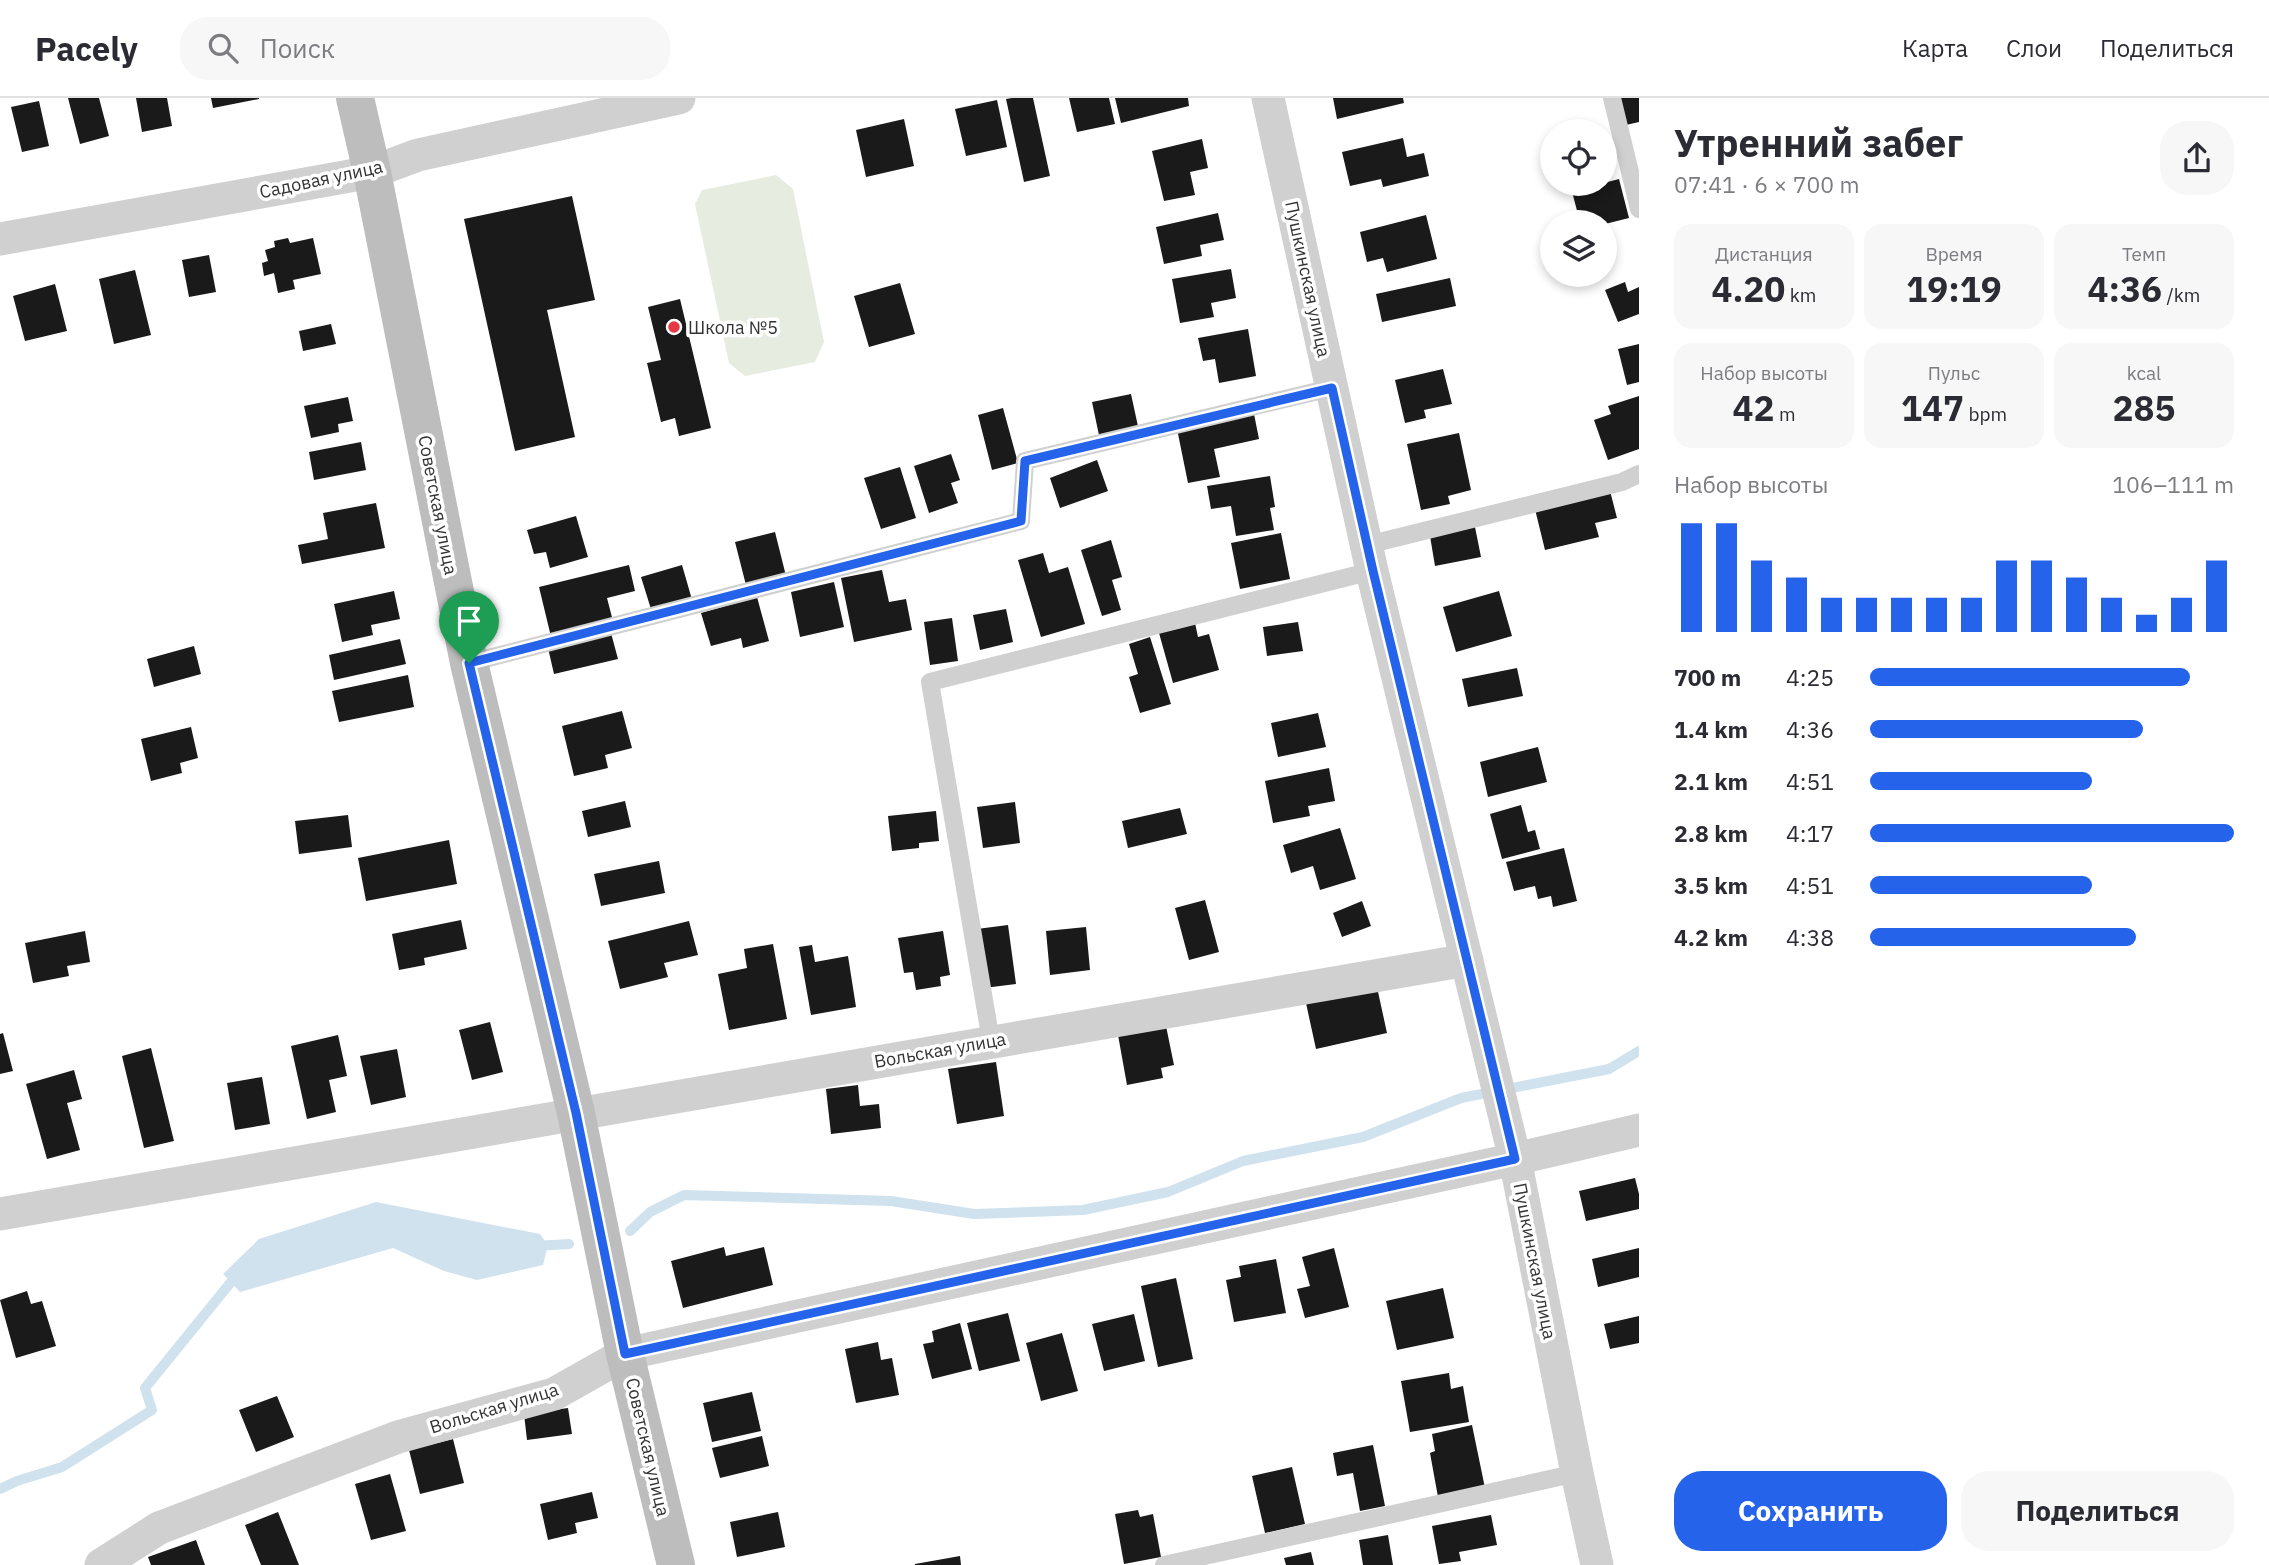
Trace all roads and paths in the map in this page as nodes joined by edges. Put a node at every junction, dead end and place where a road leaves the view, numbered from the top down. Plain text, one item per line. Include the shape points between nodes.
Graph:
1 (355, 98) edge
2 (679, 98) edge
3 (1268, 98) edge
4 (1612, 98) edge
5 (372, 172) junction
6 (1639, 209) edge
7 (0, 239) edge
8 (1332, 388) junction
9 (1639, 474) edge
10 (1370, 558) junction
11 (469, 663) junction
12 (1467, 960) junction
13 (991, 1041) junction
14 (576, 1113) junction
15 (1639, 1130) edge
16 (1515, 1159) junction
17 (0, 1214) edge
18 (625, 1354) junction
19 (1577, 1473) junction
20 (101, 1565) edge
21 (676, 1565) edge
22 (1164, 1565) edge
23 (1597, 1565) edge

1 - 5 main road, Советская улица
2 - 5 street, Садовая улица via 418,155
3 - 8 street, Пушкинская улица
4 - 6 lane
5 - 7 street, Садовая улица
5 - 11 main road, Советская улица
8 - 10 street, Пушкинская улица
8 - 11 lane via 1025,461 1021,521
9 - 10 lane
10 - 12 street, Пушкинская улица
10 - 13 lane via 930,682
11 - 14 main road, Советская улица
12 - 13 street, Вольская улица
12 - 16 street, Пушкинская улица
13 - 14 street, Вольская улица
14 - 17 street, Вольская улица
14 - 18 main road, Советская улица
15 - 16 street, Вольская улица
16 - 18 street, Вольская улица
16 - 19 street, Пушкинская улица
18 - 20 street, Вольская улица via 554,1394 398,1437 159,1528
18 - 21 main road, Советская улица
19 - 22 lane
19 - 23 street, Пушкинская улица

